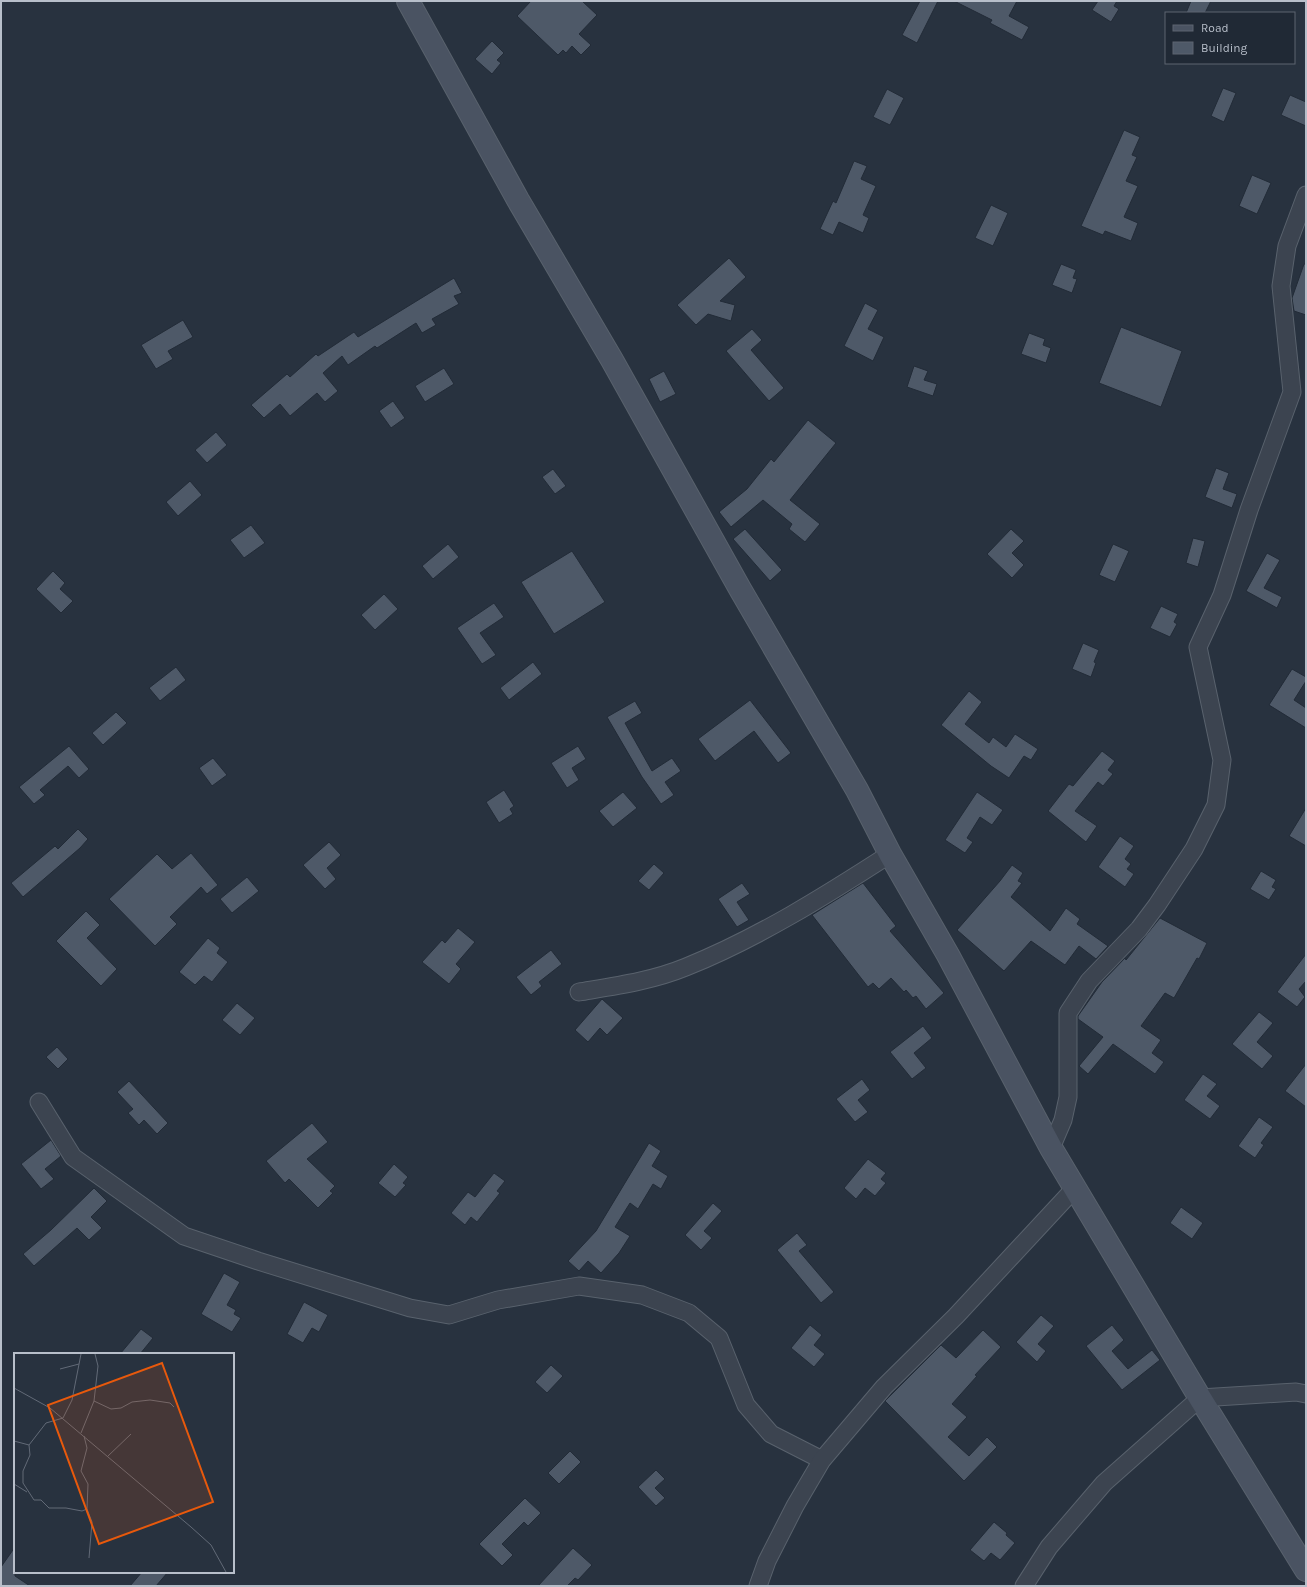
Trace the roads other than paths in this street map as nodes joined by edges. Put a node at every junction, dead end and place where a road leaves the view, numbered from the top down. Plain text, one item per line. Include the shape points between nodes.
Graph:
1 (408, 1) edge
2 (1306, 195) edge
3 (1299, 389) edge
4 (890, 854) junction
5 (579, 992) dead end
6 (39, 1102) dead end
7 (1051, 1148) junction
8 (1075, 1188) junction
9 (1306, 1394) edge
10 (1200, 1398) junction
11 (822, 1460) junction
12 (1306, 1570) edge
13 (758, 1586) edge
14 (1024, 1586) edge

1 - 4 street via 518,200 857,790
2 - 3 street via 1287,246 1281,286
3 - 7 street via 1249,510 1222,595 1198,647 1222,760 1216,804 1194,849 1152,911 1139,929 1089,980 1068,1013 1068,1097 1063,1120
4 - 5 street via 810,906 685,968 636,982
4 - 7 street via 948,955
6 - 11 street via 73,1157 184,1236 258,1261 410,1308 450,1315 498,1300 579,1286 642,1295 689,1313 719,1338 746,1406 771,1434
7 - 8 street
8 - 10 street
8 - 11 street via 956,1316 884,1387
9 - 10 street via 1296,1392
10 - 12 street
10 - 14 street via 1104,1483 1049,1547
11 - 13 street via 767,1561

